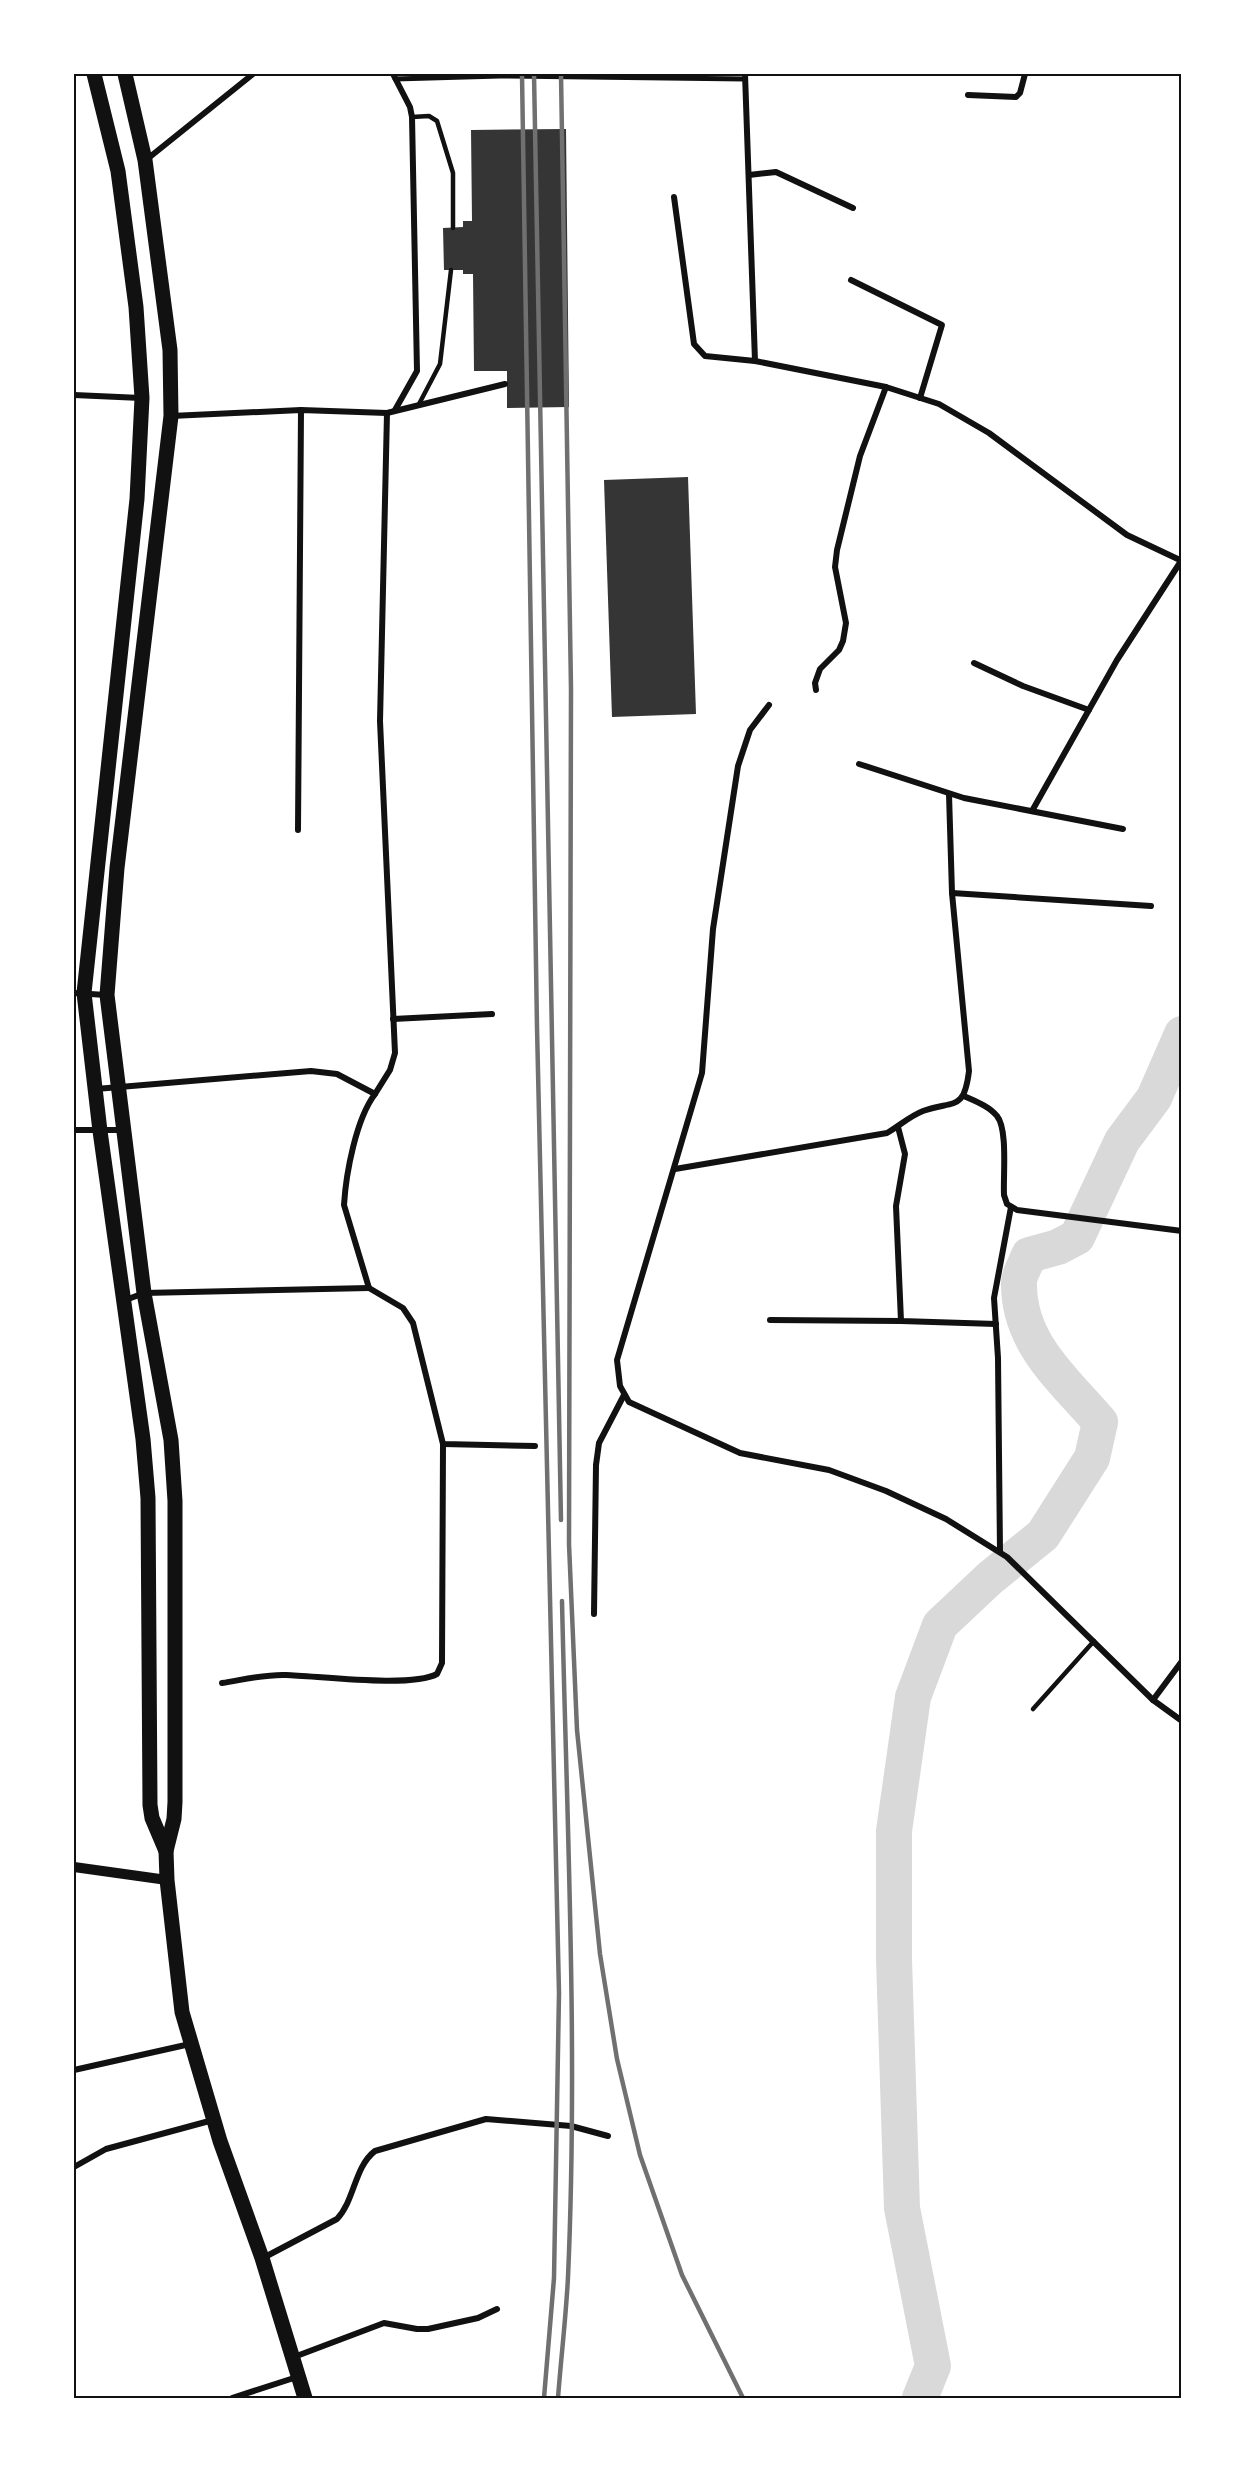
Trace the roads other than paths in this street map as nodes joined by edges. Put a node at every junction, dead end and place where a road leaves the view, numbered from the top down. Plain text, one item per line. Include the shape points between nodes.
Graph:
1 (94, 74) edge
2 (125, 74) edge
3 (253, 74) edge
4 (1025, 74) edge
5 (394, 76) edge
6 (745, 76) edge
7 (968, 95) dead end
8 (412, 117) junction
9 (145, 160) junction
10 (749, 175) junction
11 (674, 197) dead end
12 (853, 208) dead end
13 (453, 228) dead end
14 (452, 270) dead end
15 (851, 280) dead end
16 (755, 361) junction
17 (505, 384) dead end
18 (886, 387) junction
19 (74, 395) edge
20 (141, 398) junction
21 (920, 398) junction
22 (419, 405) junction
23 (302, 410) junction
24 (395, 410) junction
25 (387, 413) junction
26 (171, 416) junction
27 (1181, 561) edge
28 (974, 663) dead end
29 (816, 690) dead end
30 (769, 705) dead end
31 (1089, 710) junction
32 (859, 764) dead end
33 (949, 794) junction
34 (1032, 811) junction
35 (1123, 828) dead end
36 (298, 830) dead end
37 (952, 894) junction
38 (1151, 906) dead end
39 (79, 993) edge
40 (107, 995) junction
41 (492, 1014) dead end
42 (393, 1019) junction
43 (117, 1088) junction
44 (94, 1089) junction
45 (375, 1094) junction
46 (964, 1096) junction
47 (898, 1127) junction
48 (74, 1130) edge
49 (100, 1131) junction
50 (122, 1131) junction
51 (675, 1169) junction
52 (1011, 1207) junction
53 (1182, 1231) edge
54 (369, 1288) junction
55 (144, 1293) junction
56 (122, 1301) junction
57 (770, 1320) dead end
58 (901, 1321) junction
59 (996, 1324) junction
60 (624, 1395) junction
61 (442, 1444) junction
62 (535, 1446) dead end
63 (1000, 1552) junction
64 (594, 1614) dead end
65 (1094, 1641) junction
66 (1182, 1661) edge
67 (222, 1683) dead end
68 (1153, 1700) junction
69 (1033, 1709) dead end
70 (1182, 1721) edge
71 (166, 1851) junction
72 (74, 1867) edge
73 (166, 1880) junction
74 (191, 2044) junction
75 (74, 2070) edge
76 (214, 2120) junction
77 (608, 2136) dead end
78 (74, 2167) edge
79 (262, 2258) junction
80 (497, 2309) dead end
81 (294, 2357) junction
82 (298, 2376) junction
83 (232, 2398) edge
84 (305, 2398) edge

1 - 20 main road via 118,171 136,307
2 - 9 main road
3 - 9 street
4 - 7 street via 1016,97
5 - 6 street via 621,79
5 - 8 street
6 - 10 street
8 - 13 lane via 429,116 437,121 453,173
8 - 24 street via 417,371
9 - 26 main road via 170,350
10 - 12 street via 776,172
10 - 16 street
11 - 16 street via 694,344 705,356
14 - 22 lane via 440,364
15 - 21 street via 942,324
16 - 18 street
17 - 22 street
18 - 21 street
18 - 29 street via 860,456 837,550 835,567 846,623 843,641 820,669
19 - 20 street
20 - 39 main road via 137,499
21 - 27 street via 939,404 989,433 1127,535
22 - 24 street
23 - 25 street
23 - 26 street
23 - 36 street
24 - 25 street
25 - 42 street via 380,721
26 - 40 main road via 117,868
27 - 31 street
28 - 31 street
30 - 51 street via 750,730 738,766 713,929 702,1073
31 - 34 street
32 - 33 street
33 - 34 street
33 - 37 street
34 - 35 street
37 - 38 street
37 - 46 street via 969,1071
39 - 40 street
39 - 44 main road
40 - 43 main road
41 - 42 street
42 - 45 street via 395,1053
43 - 44 street
43 - 45 street via 310,1071 337,1074
43 - 50 main road
44 - 49 main road
45 - 54 street via 361,1119 344,1205
46 - 47 street via 958,1102 911,1117
46 - 52 street via 998,1117 1003,1132 1004,1195
47 - 51 street via 887,1134
47 - 58 street via 905,1154 896,1206
48 - 49 street
49 - 50 street
49 - 56 main road
50 - 55 main road
51 - 60 street via 618,1360
52 - 53 street
52 - 59 street via 994,1298
54 - 55 street
54 - 61 street via 403,1308 413,1323
55 - 56 street
55 - 71 main road via 171,1440 175,1501 175,1802
56 - 71 main road via 148,1498 150,1805
57 - 58 street
58 - 59 street
59 - 63 street
60 - 63 street via 629,1402 740,1454 829,1470 886,1491 946,1519
60 - 64 street via 599,1443
61 - 62 street
61 - 67 street via 442,1663 437,1674 428,1678 367,1680 283,1675
63 - 65 street
65 - 68 street
65 - 69 lane
66 - 68 street
68 - 70 street
71 - 73 main road
72 - 73 street
73 - 74 main road via 178,1989
74 - 75 street
74 - 76 main road
76 - 78 street via 106,2149
76 - 79 main road
77 - 79 street via 571,2126 486,2119 375,2151 364,2161 346,2210 337,2219
79 - 81 main road
80 - 81 street via 478,2318 428,2328 384,2323
81 - 82 main road
82 - 83 street
82 - 84 main road

